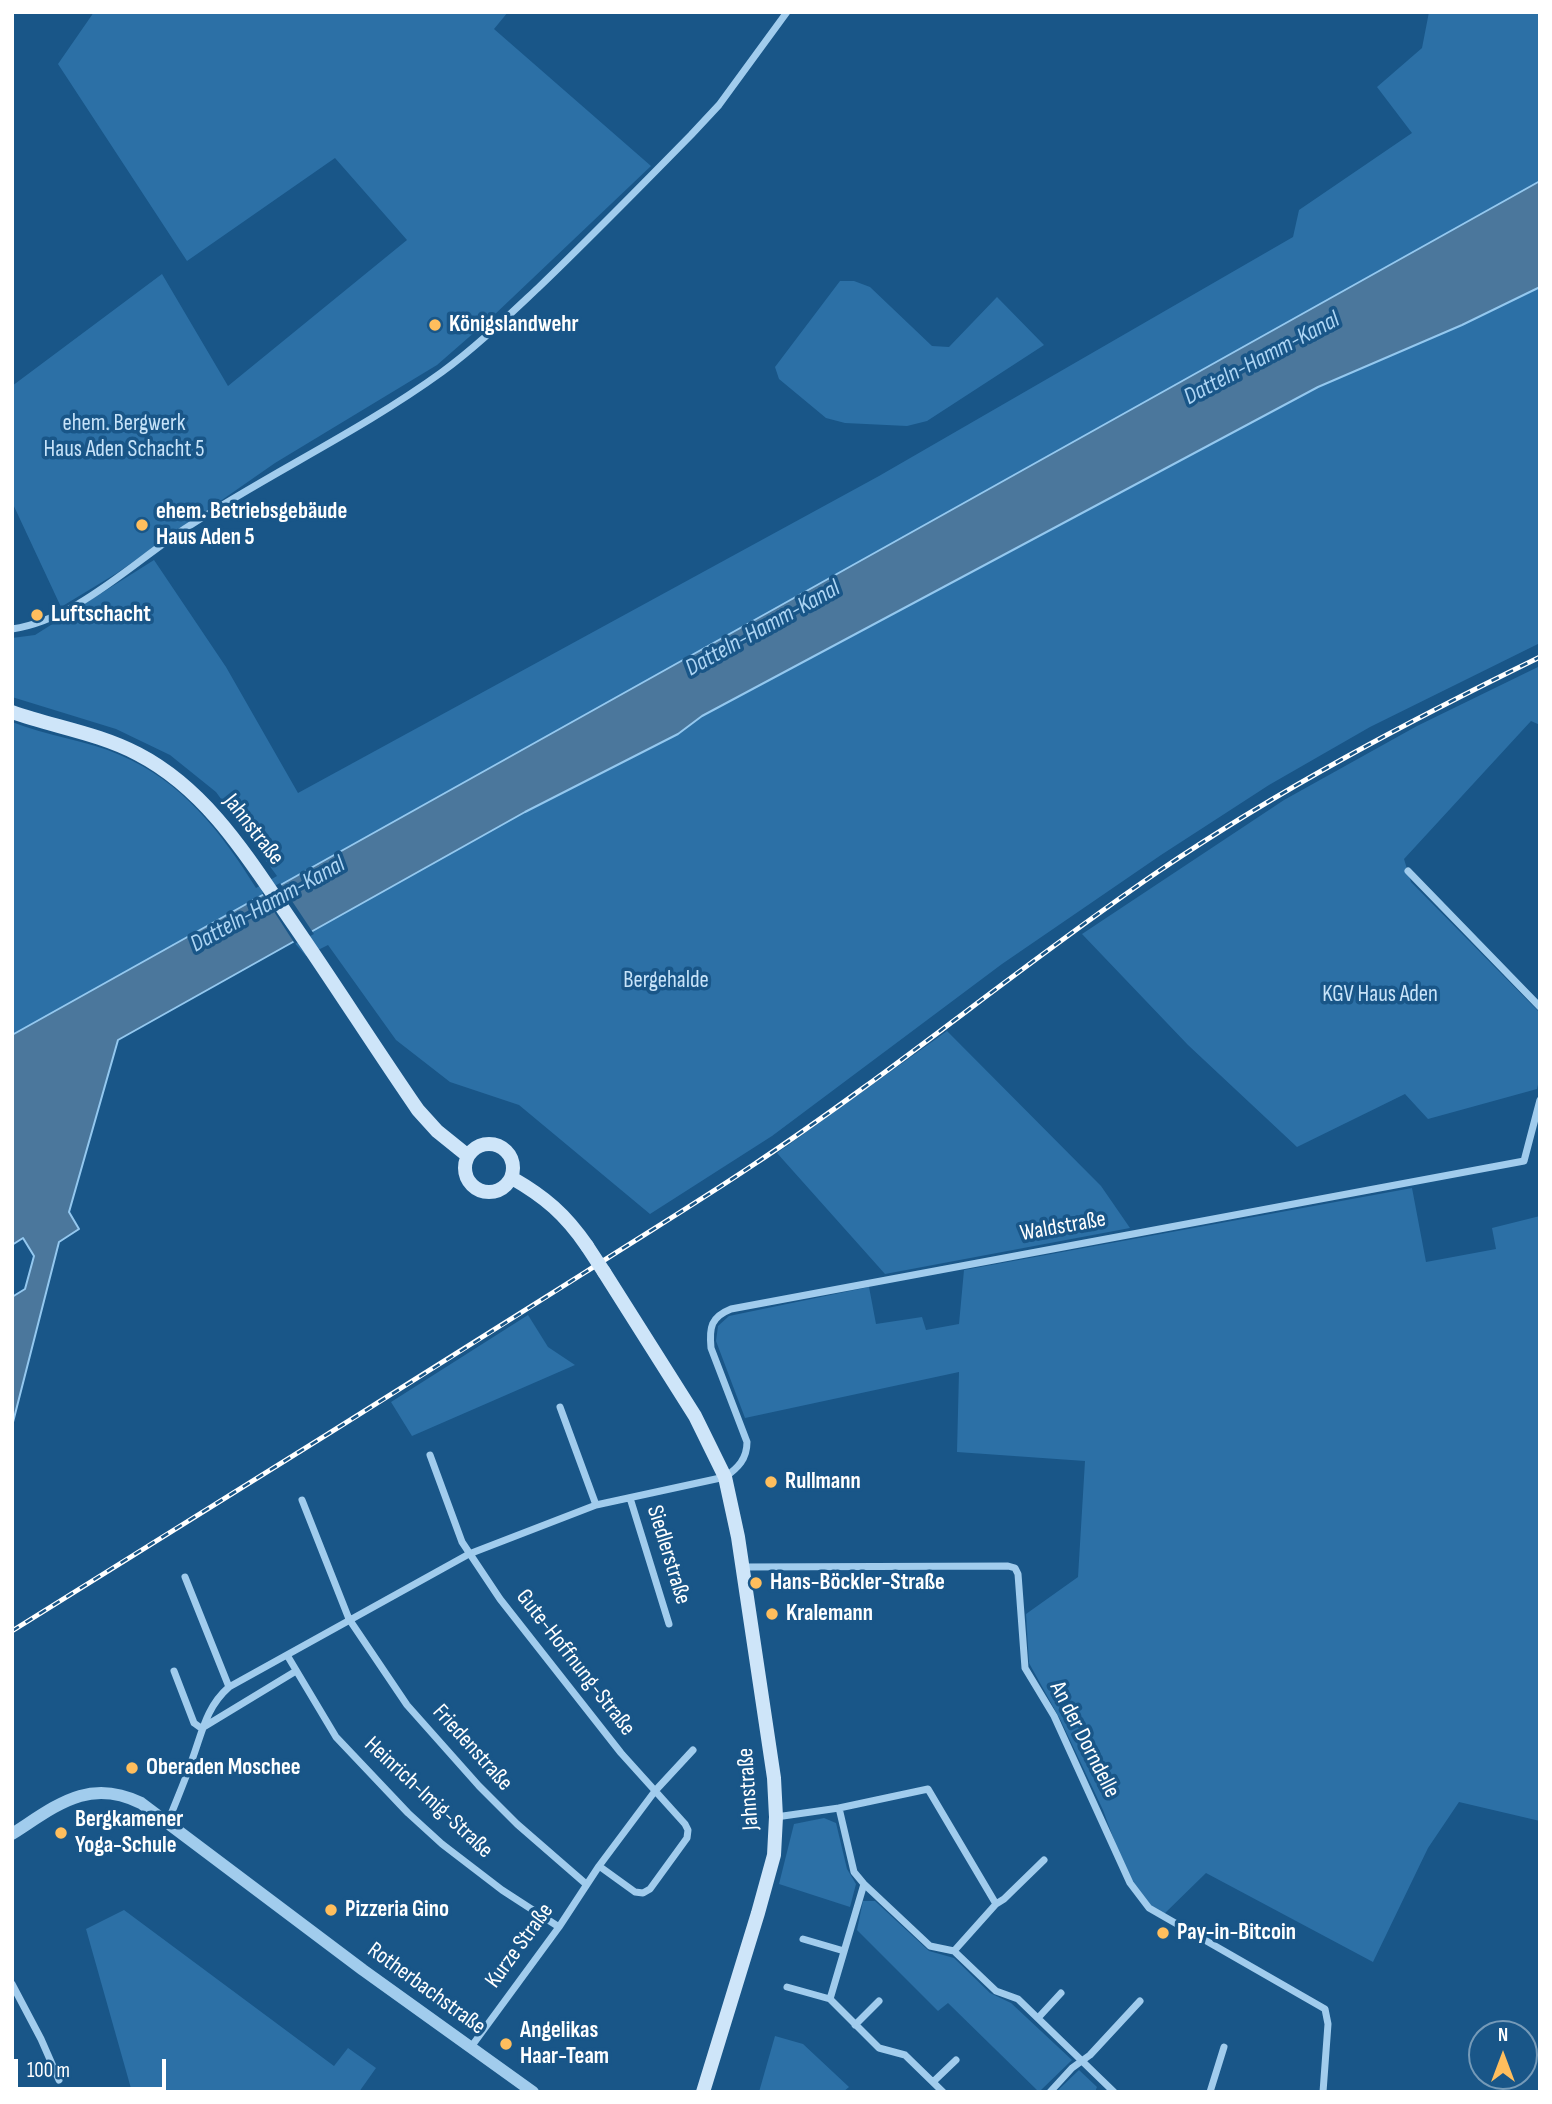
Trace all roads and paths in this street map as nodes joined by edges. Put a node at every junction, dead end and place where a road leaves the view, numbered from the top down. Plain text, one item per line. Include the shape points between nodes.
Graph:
1 (787, 12) edge
2 (12, 629) edge
3 (12, 712) edge
4 (1408, 871) dead end
5 (1540, 1007) edge
6 (1540, 1100) edge
7 (468, 1156) junction
8 (512, 1178) junction
9 (560, 1407) dead end
10 (430, 1455) dead end
11 (724, 1477) junction
12 (630, 1498) junction
13 (302, 1500) dead end
14 (596, 1506) junction
15 (469, 1555) junction
16 (743, 1567) junction
17 (185, 1577) dead end
18 (349, 1619) junction
19 (669, 1624) dead end
20 (287, 1655) junction
21 (174, 1671) dead end
22 (296, 1671) junction
23 (229, 1687) junction
24 (201, 1728) junction
25 (694, 1750) dead end
26 (655, 1791) junction
27 (839, 1808) junction
28 (776, 1817) junction
29 (168, 1822) junction
30 (12, 1834) edge
31 (1044, 1860) dead end
32 (598, 1866) junction
33 (586, 1884) junction
34 (864, 1884) junction
35 (996, 1904) junction
36 (559, 1927) junction
37 (803, 1939) dead end
38 (844, 1951) junction
39 (954, 1951) junction
40 (12, 1984) edge
41 (787, 1987) dead end
42 (1061, 1993) dead end
43 (830, 1999) junction
44 (879, 2001) dead end
45 (1140, 2001) dead end
46 (1038, 2018) junction
47 (855, 2025) junction
48 (1224, 2046) dead end
49 (471, 2047) junction
50 (956, 2060) dead end
51 (1081, 2062) junction
52 (59, 2080) dead end
53 (933, 2082) junction
54 (533, 2092) edge
55 (704, 2092) edge
56 (943, 2092) edge
57 (1050, 2092) edge
58 (1114, 2092) edge
59 (1210, 2092) edge
60 (1323, 2092) edge

1 - 2 street via 691,135 499,325 443,371 187,527 66,610 38,624
3 - 7 main road, Jahnstraße via 117,744 160,768 202,801 264,881 418,1110
4 - 5 street
6 - 11 street, Waldstraße via 1524,1161 719,1314 709,1334 711,1348 747,1442 739,1466
7 - 8 main road via 488,1144 503,1148 514,1165
7 - 8 main road via 467,1177 475,1188 496,1191
8 - 11 main road, Jahnstraße, bridge via 555,1206 572,1224 695,1416
9 - 14 street
10 - 15 street
11 - 12 street
11 - 16 main road, Jahnstraße
12 - 14 street
12 - 19 street, Siedlerstraße
13 - 18 street
14 - 15 street
15 - 18 street
15 - 26 street, Gute-Hoffnung-Straße via 529,1639
16 - 28 main road, Jahnstraße
16 - 60 street, An der Dorndelle via 1015,1568 1025,1668 1054,1716 1130,1883 1149,1908 1325,2009
17 - 23 street
18 - 20 street
18 - 33 street, Friedenstraße via 407,1704 442,1745 508,1814
20 - 22 street, Heinrich-Imig-Straße
20 - 23 street
21 - 24 street via 194,1723
22 - 24 street
22 - 36 street, Heinrich-Imig-Straße via 336,1737 408,1812 502,1890
23 - 24 street via 218,1696
24 - 29 street
25 - 26 street, Kurze Straße
26 - 32 street, Kurze Straße
26 - 32 street via 688,1830 650,1889 635,1892
27 - 28 street
27 - 34 street via 854,1871
27 - 35 street via 928,1789
28 - 55 main road, Jahnstraße via 769,1877
29 - 30 street, Rotherbachstraße via 128,1796 94,1792 71,1798
29 - 49 street, Rotherbachstraße
31 - 35 street
32 - 33 street, Kurze Straße
33 - 36 street, Kurze Straße
34 - 38 street
34 - 39 street via 930,1946
35 - 39 street
36 - 49 street, Kurze Straße
37 - 38 street
38 - 43 street
39 - 46 street via 996,1991 1018,1998
40 - 52 street
41 - 43 street
42 - 46 street
43 - 47 street
44 - 47 street
45 - 51 street
46 - 51 street
47 - 53 street via 879,2048 905,2055
48 - 59 street
49 - 54 street, Rotherbachstraße
50 - 53 street
51 - 57 street
51 - 58 street
53 - 56 street

